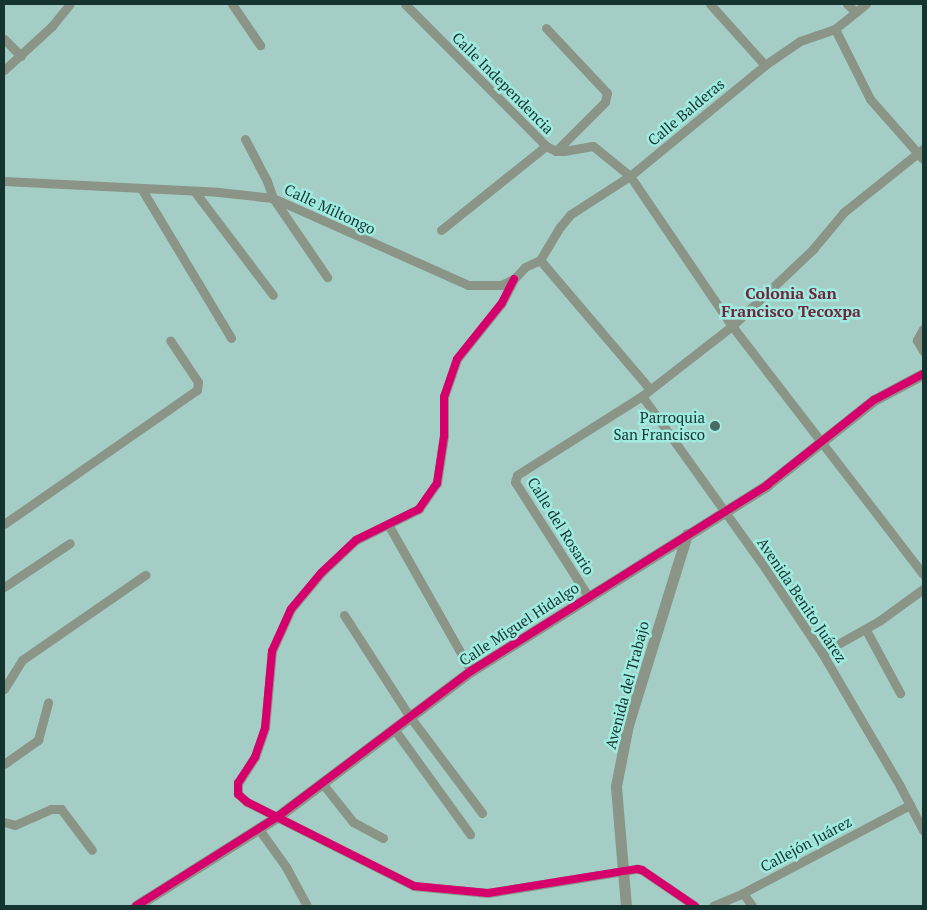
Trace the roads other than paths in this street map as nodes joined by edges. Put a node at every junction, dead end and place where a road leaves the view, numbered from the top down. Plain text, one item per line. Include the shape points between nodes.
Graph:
1 (70, 4) edge
2 (232, 4) edge
3 (405, 4) edge
4 (710, 4) edge
5 (847, 4) edge
6 (866, 4) edge
7 (856, 12) junction
8 (546, 28) dead end
9 (835, 29) junction
10 (4, 39) edge
11 (260, 45) dead end
12 (21, 56) junction
13 (766, 64) junction
14 (4, 70) edge
15 (245, 139) dead end
16 (546, 146) junction
17 (556, 151) junction
18 (922, 154) edge
19 (630, 176) junction
20 (4, 181) edge
21 (141, 188) junction
22 (195, 192) junction
23 (273, 198) junction
24 (441, 230) dead end
25 (540, 260) junction
26 (327, 277) dead end
27 (514, 279) junction
28 (273, 296) dead end
29 (732, 326) junction
30 (923, 329) edge
31 (231, 338) dead end
32 (170, 340) dead end
33 (923, 351) edge
34 (923, 374) edge
35 (649, 388) junction
36 (642, 396) junction
37 (822, 441) junction
38 (725, 510) junction
39 (4, 524) edge
40 (389, 526) junction
41 (687, 534) junction
42 (70, 543) dead end
43 (923, 574) edge
44 (145, 575) dead end
45 (4, 587) edge
46 (923, 589) edge
47 (588, 596) junction
48 (344, 615) dead end
49 (866, 630) junction
50 (822, 653) junction
51 (471, 671) junction
52 (4, 689) edge
53 (900, 693) dead end
54 (48, 702) dead end
55 (410, 717) junction
56 (394, 729) junction
57 (4, 764) edge
58 (322, 783) junction
59 (916, 809) edge
60 (482, 813) dead end
61 (277, 817) junction
62 (4, 822) edge
63 (258, 828) junction
64 (923, 830) edge
65 (470, 834) dead end
66 (383, 838) dead end
67 (92, 850) dead end
68 (624, 870) junction
69 (743, 893) junction
70 (136, 906) edge
71 (307, 906) edge
72 (626, 906) edge
73 (695, 906) edge
74 (713, 906) edge
75 (752, 906) edge

1 - 12 street
2 - 11 street
3 - 16 street, Calle Independencia
4 - 13 street
5 - 7 street
6 - 7 street, Calle Balderas
7 - 9 street, Calle Balderas
8 - 17 street via 607,93 605,102
9 - 13 street, Calle Balderas via 800,41
9 - 18 street via 870,99
10 - 12 street
12 - 14 street
13 - 19 street, Calle Balderas
15 - 23 street
16 - 17 street, Calle Independencia
16 - 24 street
17 - 19 street, Calle Independencia via 575,151 593,146
18 - 29 street via 844,212 813,249
19 - 25 street, Calle Balderas via 571,214
19 - 29 street, Calle Independencia
20 - 21 street, Calle Miltongo
21 - 22 street, Calle Miltongo
21 - 31 street
22 - 23 street, Calle Miltongo
22 - 28 street
23 - 26 street
23 - 27 street, Calle Miltongo via 468,285 487,287
25 - 27 street, Calle Miltongo via 525,267
25 - 35 street
27 - 40 street via 500,304 457,360 444,397 444,436 437,483 419,509
29 - 35 street
29 - 37 street, Calle Independencia
30 - 33 street via 917,340
32 - 39 street via 198,382 197,390
34 - 37 street, Calle Miguel Hidalgo via 874,400
35 - 36 street
36 - 38 street, Avenida Benito Juárez
36 - 47 street, Calle del Rosario via 516,475 515,482
37 - 38 street, Calle Miguel Hidalgo via 767,485
37 - 43 street, Calle Independencia
38 - 41 street, Calle Miguel Hidalgo
38 - 50 street, Avenida Benito Juárez
40 - 51 street
40 - 61 street via 356,540 322,573 291,608 272,651 265,728 255,758 238,782 238,794
41 - 47 street, Calle Miguel Hidalgo
41 - 68 street, Avenida del Trabajo via 628,725 616,786
42 - 45 street
44 - 52 street via 22,660
46 - 49 street
47 - 51 street, Calle Miguel Hidalgo
48 - 55 street
49 - 50 street
49 - 53 street
50 - 59 street, Avenida Benito Juárez
51 - 55 street, Calle Miguel Hidalgo
54 - 57 street via 38,740
55 - 56 street, Calle Miguel Hidalgo
55 - 60 street
56 - 58 street, Calle Miguel Hidalgo
56 - 65 street
58 - 61 street, Calle Miguel Hidalgo
58 - 66 street via 353,822
59 - 64 street, Avenida Benito Juárez
59 - 69 street, Callejón Juárez
61 - 63 street, Calle Miguel Hidalgo
61 - 68 street via 414,886 488,893
62 - 67 street via 15,825 51,809 61,809
63 - 70 street, Calle Miguel Hidalgo
63 - 71 street via 286,867
68 - 72 street, Avenida del Trabajo
68 - 73 street via 642,870
69 - 74 street, Callejón Juárez
69 - 75 street

